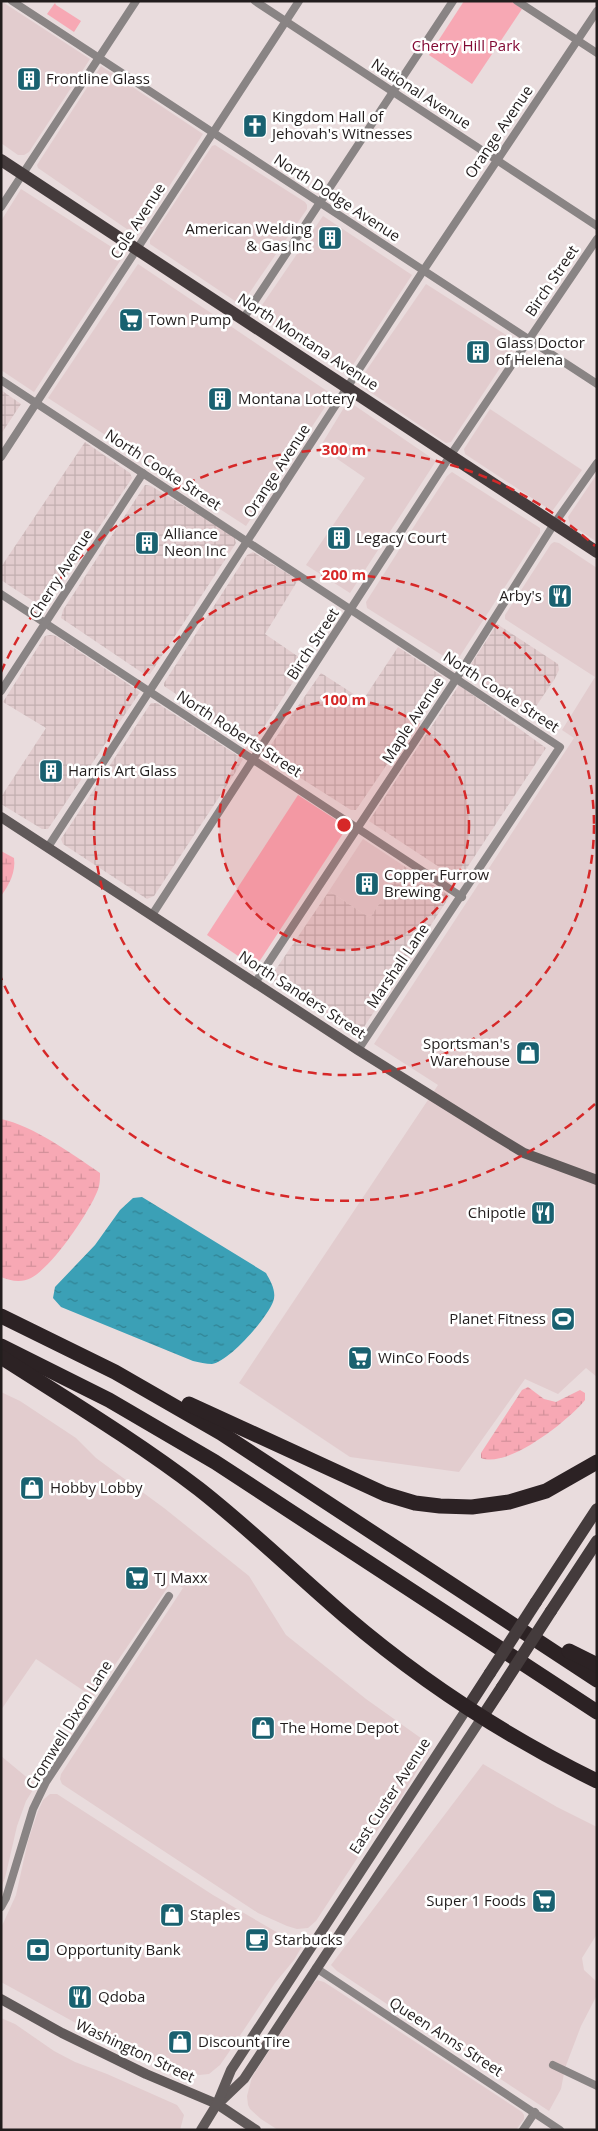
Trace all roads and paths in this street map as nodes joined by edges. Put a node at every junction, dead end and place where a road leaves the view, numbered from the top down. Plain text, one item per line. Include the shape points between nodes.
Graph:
1 (12, 1) edge
2 (136, 1) edge
3 (255, 1) edge
4 (299, 1) edge
5 (452, 1) edge
6 (517, 1) edge
7 (597, 11) edge
8 (286, 21) junction
9 (577, 40) junction
10 (597, 53) edge
11 (99, 58) junction
12 (393, 92) junction
13 (213, 133) junction
14 (1, 160) edge
15 (498, 160) junction
16 (23, 174) junction
17 (318, 202) junction
18 (1, 207) edge
19 (597, 226) edge
20 (597, 239) edge
21 (136, 248) junction
22 (423, 271) junction
23 (243, 319) junction
24 (530, 340) junction
25 (1, 380) edge
26 (597, 384) edge
27 (347, 388) junction
28 (36, 403) junction
29 (450, 456) junction
30 (1, 457) edge
31 (597, 463) edge
32 (143, 474) junction
33 (554, 524) junction
34 (247, 542) junction
35 (597, 552) edge
36 (1, 594) edge
37 (352, 610) junction
38 (45, 623) junction
39 (456, 679) junction
40 (1, 690) edge
41 (149, 692) junction
42 (560, 747) joint
43 (254, 760) junction
44 (1, 817) edge
45 (358, 829) junction
46 (48, 847) junction
47 (462, 897) junction
48 (152, 915) junction
49 (255, 983) junction
50 (358, 1050) junction
51 (597, 1180) edge
52 (1, 1316) edge
53 (1, 1346) edge
54 (1, 1357) edge
55 (88, 1358) junction
56 (597, 1462) edge
57 (597, 1509) edge
58 (597, 1541) edge
59 (169, 1596) dead end
60 (477, 1600) junction
61 (597, 1665) edge
62 (597, 1680) edge
63 (468, 1707) junction
64 (597, 1712) edge
65 (483, 1716) junction
66 (597, 1781) edge
67 (1, 1907) edge
68 (316, 1968) junction
69 (1, 1999) edge
70 (553, 2064) dead end
71 (597, 2086) edge
72 (217, 2104) junction
73 (534, 2112) junction
74 (201, 2130) edge
75 (256, 2130) edge
76 (523, 2130) edge
77 (560, 2130) edge

1 - 11 street, North Dodge Avenue
2 - 11 street
3 - 8 street, National Avenue
4 - 8 street, Cole Avenue
5 - 12 street
6 - 9 street
7 - 9 street, Orange Avenue
8 - 12 street, National Avenue
8 - 13 street, Cole Avenue
9 - 10 street
9 - 15 street, Orange Avenue
11 - 13 street, North Dodge Avenue
11 - 16 street
12 - 15 street, National Avenue
12 - 17 street
13 - 17 street, North Dodge Avenue
13 - 21 street, Cole Avenue
14 - 16 main road, North Montana Avenue
15 - 19 street, National Avenue
15 - 22 street, Orange Avenue
16 - 18 street
16 - 21 main road, North Montana Avenue
17 - 22 street, North Dodge Avenue
17 - 23 street
20 - 24 street, Birch Street
21 - 23 main road, North Montana Avenue
21 - 28 street, Cole Avenue
22 - 24 street, North Dodge Avenue
22 - 27 street, Orange Avenue
23 - 27 main road, North Montana Avenue
24 - 26 street, North Dodge Avenue
24 - 29 street, Birch Street
25 - 28 street, North Cooke Street
27 - 29 main road, North Montana Avenue
27 - 34 street, Orange Avenue
28 - 30 street, Cole Avenue
28 - 32 street, North Cooke Street
29 - 33 main road, North Montana Avenue
29 - 37 street, Birch Street
31 - 33 street, Maple Avenue
32 - 34 street, North Cooke Street
32 - 38 street, Cherry Avenue
33 - 35 main road, North Montana Avenue
33 - 39 street, Maple Avenue
34 - 37 street, North Cooke Street
34 - 41 street, Orange Avenue
36 - 38 street, North Roberts Street
37 - 39 street, North Cooke Street
37 - 43 street, Birch Street
38 - 40 street, Cherry Avenue
38 - 41 street, North Roberts Street
39 - 42 street, North Cooke Street
39 - 45 street, Maple Avenue
41 - 43 street, North Roberts Street
41 - 46 street, Orange Avenue
42 - 47 street, Marshall Lane
43 - 45 street, North Roberts Street
43 - 48 street, Birch Street
44 - 46 main road, North Sanders Street
45 - 47 street, North Roberts Street
45 - 49 street, Maple Avenue
46 - 48 main road, North Sanders Street
47 - 50 street, Marshall Lane
48 - 49 main road, North Sanders Street
49 - 50 main road, North Sanders Street
50 - 51 main road, North Sanders Street via 524,1153
52 - 55 highway
53 - 64 highway via 109,1400 216,1462
54 - 63 highway via 119,1431 200,1490 376,1641
55 - 56 highway via 385,1494 415,1503 472,1507 509,1502 546,1491
55 - 60 highway via 221,1433
57 - 63 main road, East Custer Avenue, bridge
58 - 65 main road, East Custer Avenue, bridge
59 - 67 street, Cromwell Dixon Lane via 46,1782 33,1809
60 - 61 highway
60 - 62 highway
63 - 65 highway
63 - 72 main road, East Custer Avenue via 231,2070
65 - 66 highway
65 - 68 main road, East Custer Avenue
68 - 72 main road, East Custer Avenue via 244,2079
68 - 73 street, Queen Anns Street
69 - 72 main road, Washington Street via 146,2074
70 - 71 street
72 - 74 main road, East Custer Avenue
72 - 75 main road, Washington Street
73 - 76 street
73 - 77 street, Queen Anns Street

